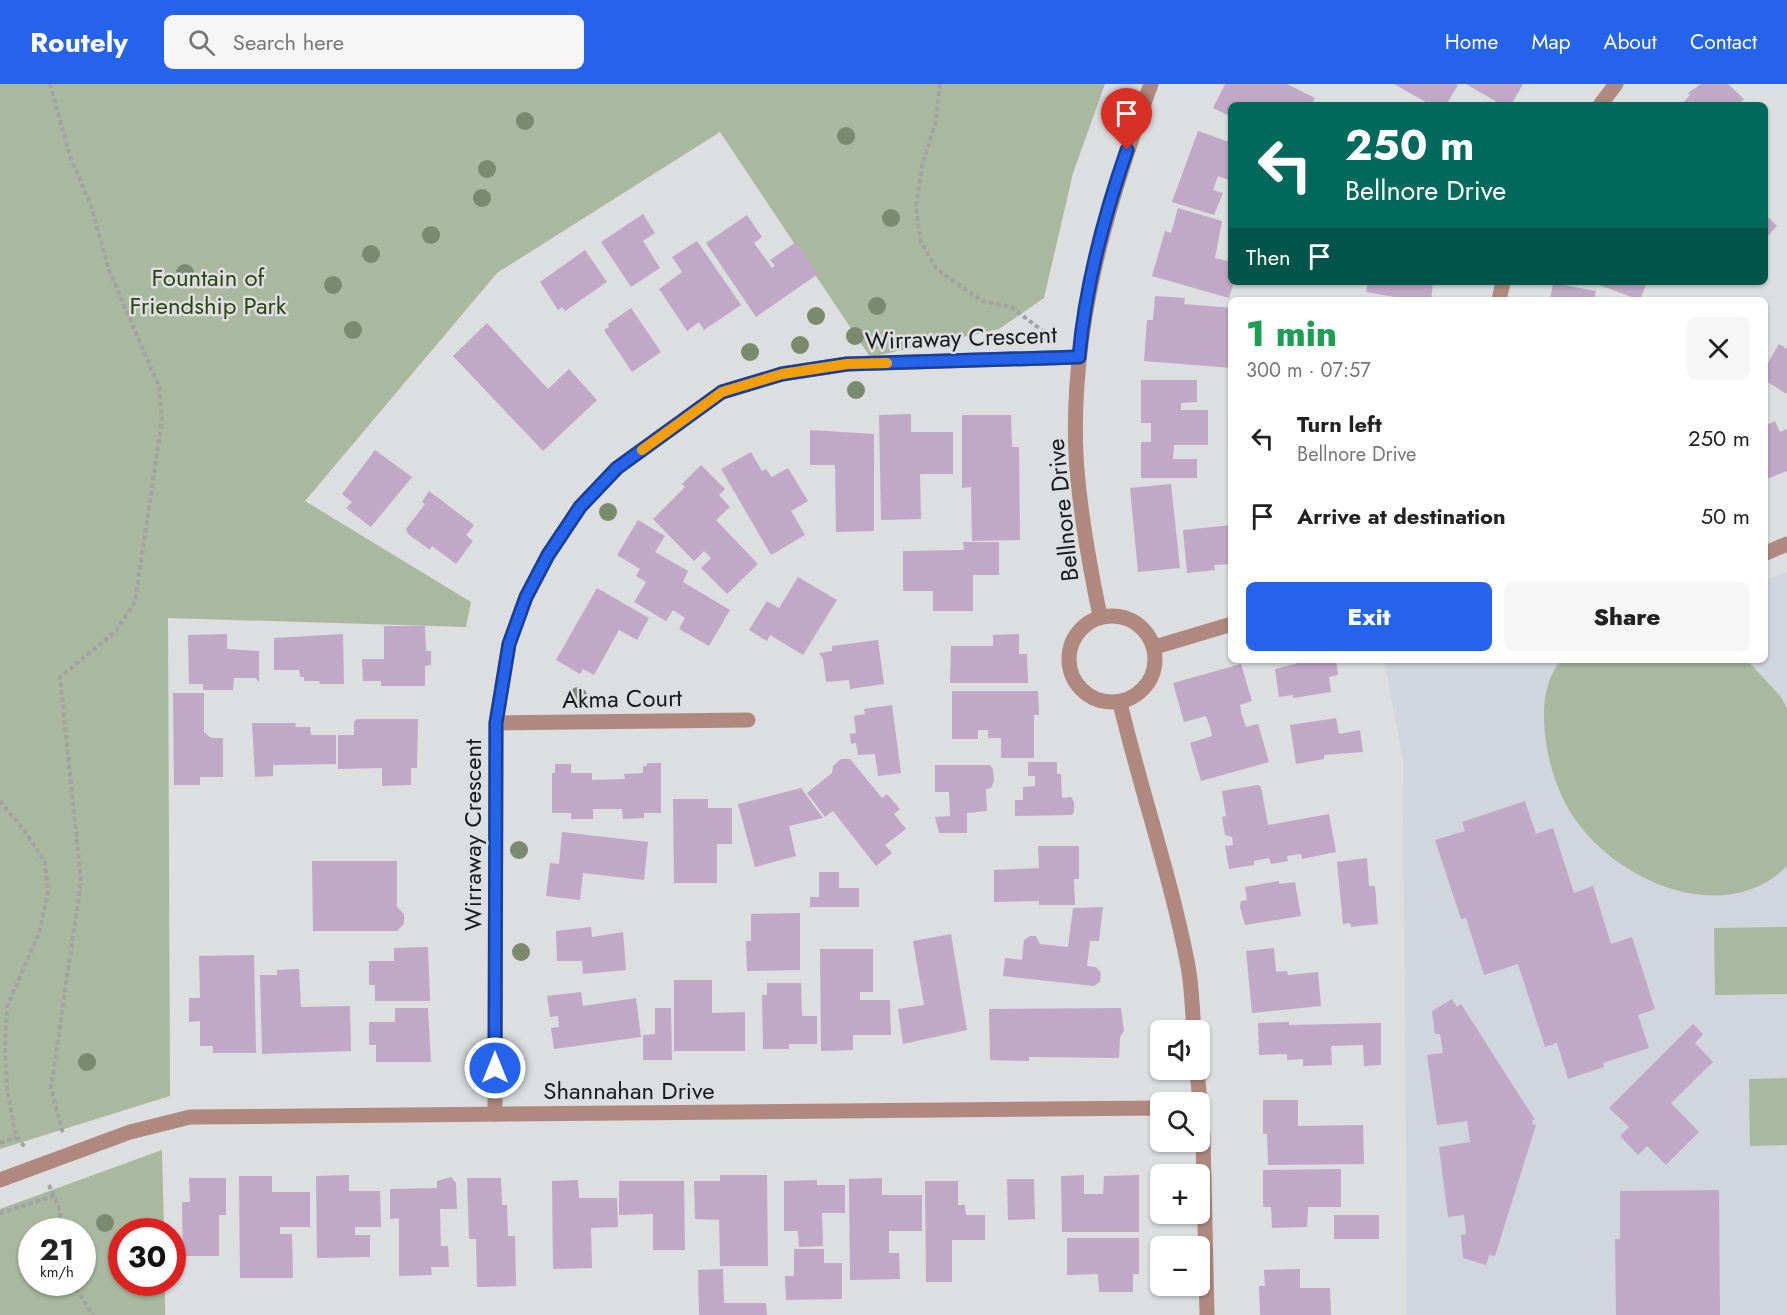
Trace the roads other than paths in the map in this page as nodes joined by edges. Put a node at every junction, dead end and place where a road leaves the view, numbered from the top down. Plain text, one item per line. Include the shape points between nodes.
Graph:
1 (1152, 84) edge
2 (1616, 84) edge
3 (1602, 102) edge
4 (1080, 350) junction
5 (1787, 544) edge
6 (1768, 552) edge
7 (1100, 616) junction
8 (1228, 625) edge
9 (1155, 647) junction
10 (1120, 703) junction
11 (748, 720) dead end
12 (496, 723) junction
13 (1193, 1020) edge
14 (1150, 1108) edge
15 (495, 1114) junction
16 (1201, 1152) edge
17 (0, 1180) edge
18 (1207, 1315) edge

1 - 4 street, Bellnore Drive via 1116,184
2 - 3 street
4 - 7 street, Bellnore Drive via 1076,454 1085,544
4 - 12 street, Wirraway Crescent via 847,364 782,374 722,392 617,468 580,507 526,597 509,644
5 - 6 street
7 - 9 street via 1124,616 1146,630
7 - 10 street via 1084,625 1069,648 1070,672 1079,689 1103,702
8 - 9 street
9 - 10 street via 1153,676 1136,697
10 - 13 street via 1188,968
11 - 12 street, Akma Court
12 - 15 street, Wirraway Crescent
14 - 15 street, Shannahan Drive
15 - 17 street, Shannahan Drive via 190,1117 130,1131
16 - 18 street

